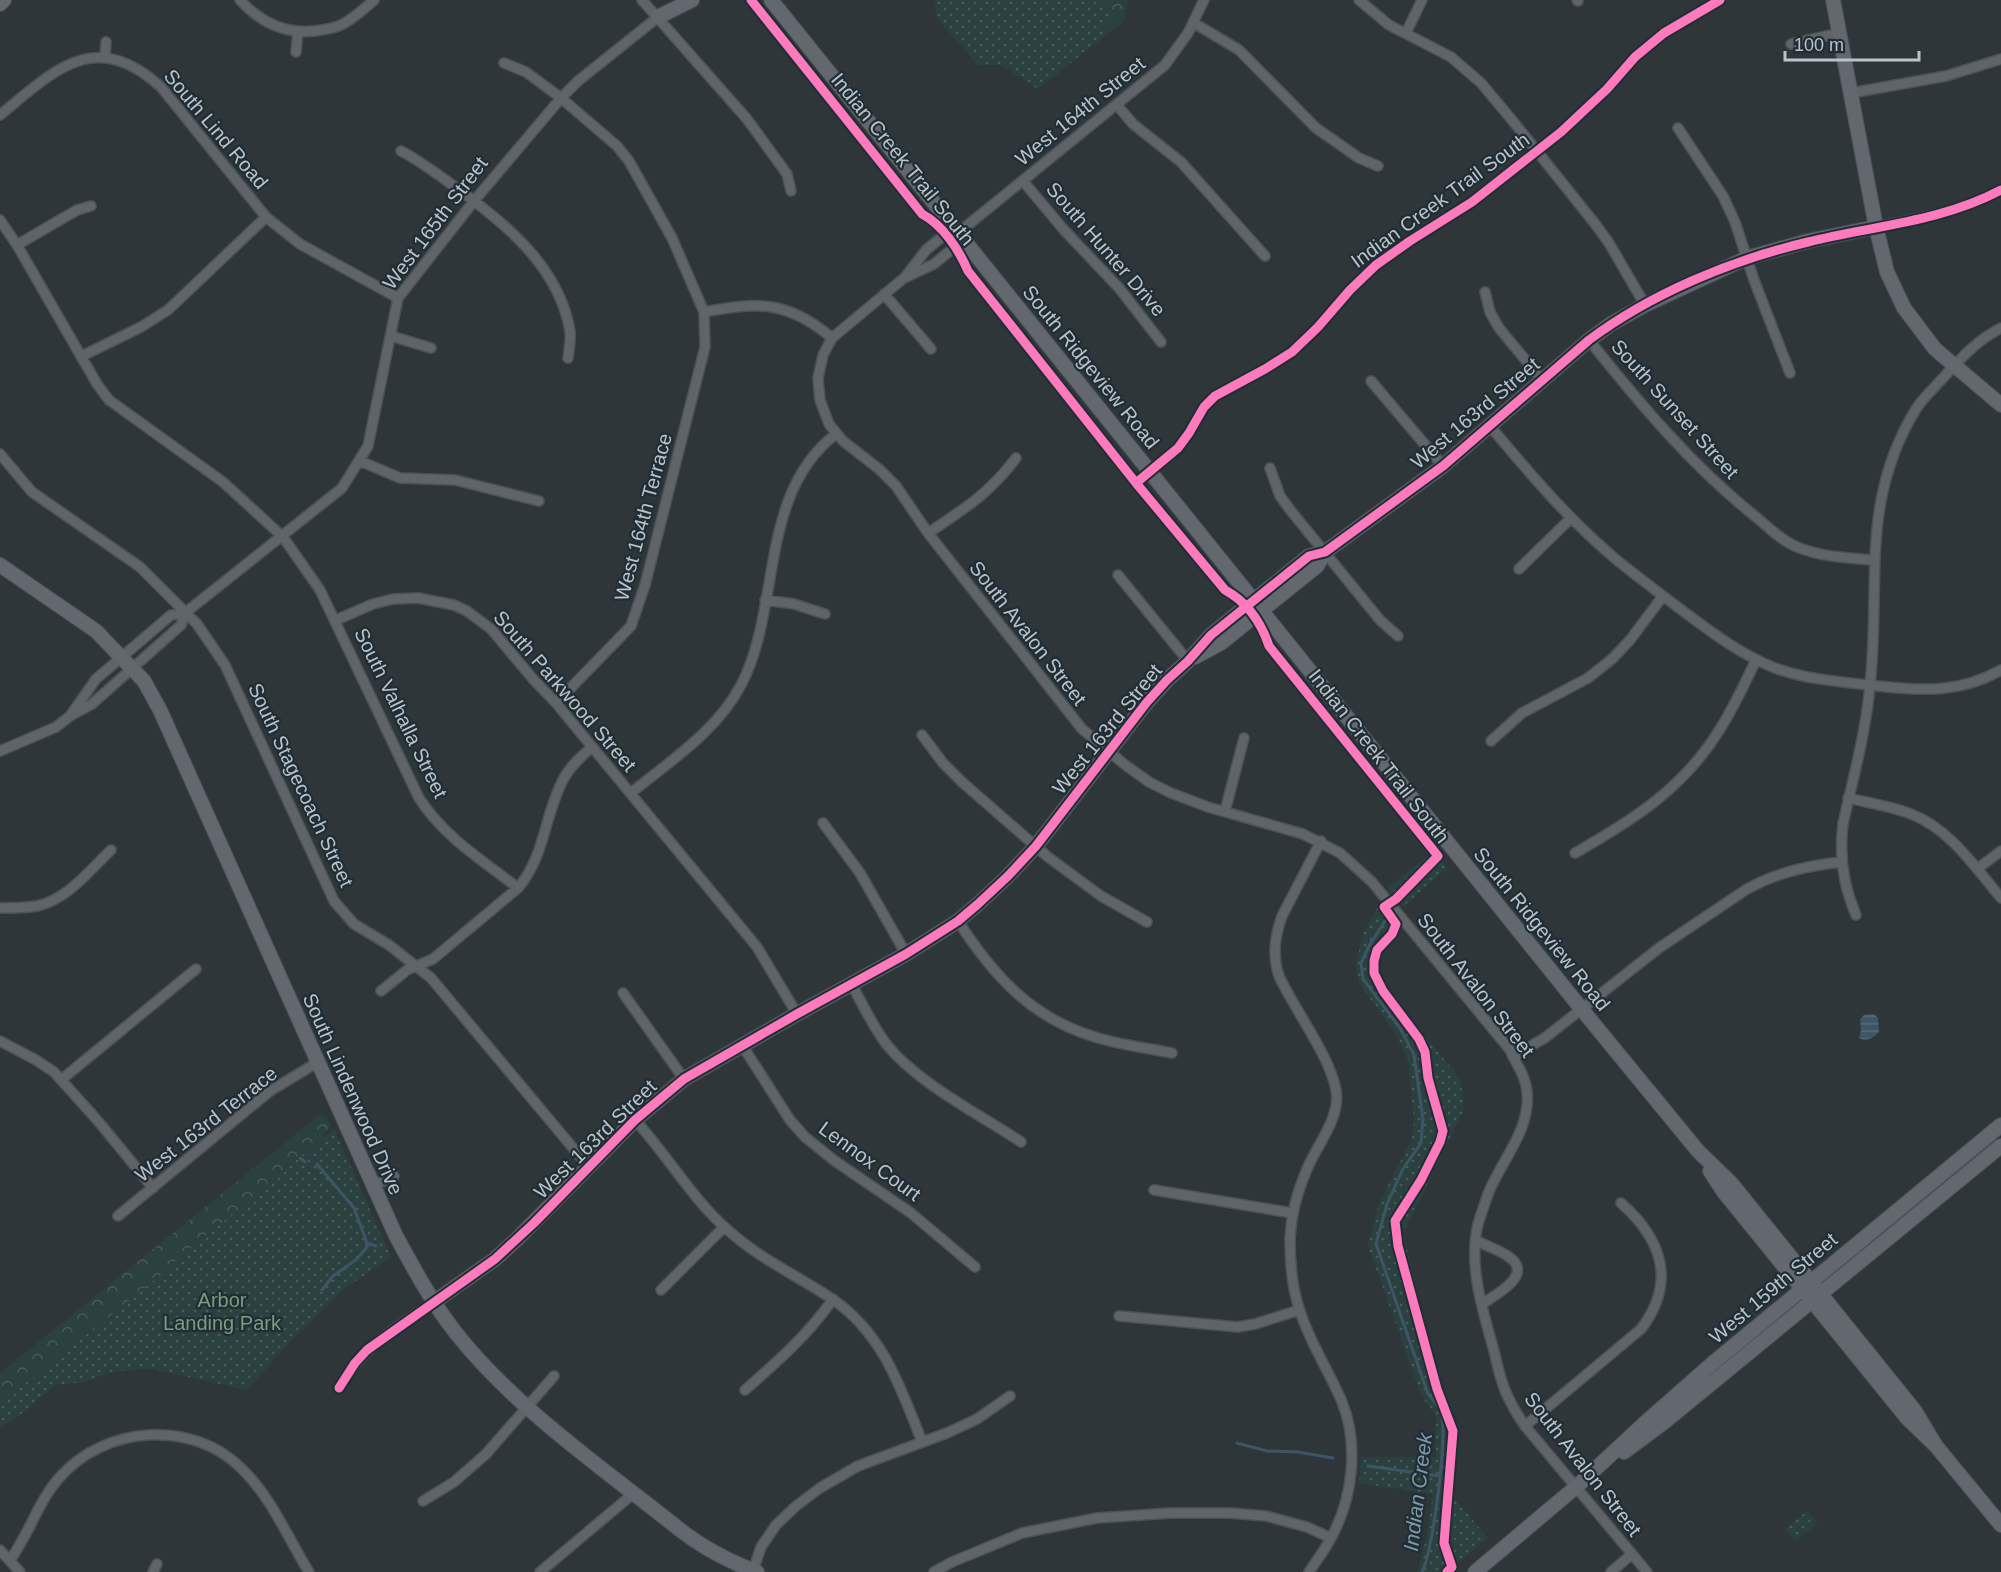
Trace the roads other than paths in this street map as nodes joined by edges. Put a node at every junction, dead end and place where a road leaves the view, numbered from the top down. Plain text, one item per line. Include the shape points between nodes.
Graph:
1 (4, 0) edge
2 (240, 0) edge
3 (374, 0) edge
4 (642, 0) edge
5 (670, 0) edge
6 (692, 0) edge
7 (771, 0) edge
8 (1204, 0) edge
9 (1359, 0) edge
10 (1422, 0) edge
11 (1833, 0) edge
12 (0, 4) edge
13 (658, 17) junction
14 (1194, 23) junction
15 (298, 31) junction
16 (1406, 33) junction
17 (1839, 33) junction
18 (106, 42) dead end
19 (1791, 44) dead end
20 (296, 52) dead end
21 (105, 57) junction
22 (2001, 58) edge
23 (504, 63) dead end
24 (1851, 93) junction
25 (561, 98) junction
26 (1117, 105) junction
27 (0, 115) edge
28 (1678, 128) dead end
29 (401, 151) dead end
30 (1378, 166) dead end
31 (1023, 181) junction
32 (2001, 190) edge
33 (791, 191) dead end
34 (474, 201) junction
35 (91, 206) dead end
36 (266, 217) junction
37 (0, 220) edge
38 (1876, 227) junction
39 (958, 234) junction
40 (17, 245) junction
41 (1265, 256) dead end
42 (1747, 258) junction
43 (904, 278) junction
44 (1485, 292) dead end
45 (884, 294) junction
46 (398, 298) junction
47 (1645, 305) junction
48 (704, 312) junction
49 (2001, 328) edge
50 (391, 336) junction
51 (832, 338) junction
52 (1589, 340) junction
53 (1161, 342) dead end
54 (431, 348) dead end
55 (931, 349) dead end
56 (82, 356) junction
57 (568, 358) dead end
58 (1955, 365) junction
59 (1790, 373) dead end
60 (1371, 381) dead end
61 (1543, 381) junction
62 (2001, 405) edge
63 (1490, 426) junction
64 (836, 434) junction
65 (0, 454) edge
66 (1016, 458) dead end
67 (360, 461) junction
68 (1443, 466) junction
69 (1270, 468) dead end
70 (539, 501) dead end
71 (1571, 518) junction
72 (928, 533) junction
73 (283, 537) junction
74 (1325, 552) junction
75 (1874, 560) junction
76 (0, 565) edge
77 (1519, 570) dead end
78 (1118, 575) dead end
79 (1663, 596) junction
80 (765, 600) junction
81 (1258, 605) junction
82 (185, 613) junction
83 (825, 614) dead end
84 (336, 620) junction
85 (1398, 636) dead end
86 (122, 657) junction
87 (1756, 660) junction
88 (1188, 661) junction
89 (133, 669) junction
90 (2001, 670) edge
91 (1870, 685) junction
92 (556, 702) junction
93 (70, 716) junction
94 (922, 735) dead end
95 (1244, 738) dead end
96 (1491, 741) dead end
97 (592, 747) junction
98 (0, 751) edge
99 (1109, 753) junction
100 (631, 793) junction
101 (1848, 798) junction
102 (1225, 811) junction
103 (822, 823) dead end
104 (1321, 841) junction
105 (1036, 846) junction
106 (111, 850) dead end
107 (2001, 851) edge
108 (1575, 853) dead end
109 (1841, 862) junction
110 (1977, 869) junction
111 (518, 888) junction
112 (2001, 898) edge
113 (0, 908) edge
114 (1856, 915) dead end
115 (958, 921) junction
116 (1147, 922) dead end
117 (906, 954) junction
118 (417, 966) junction
119 (196, 969) dead end
120 (852, 985) junction
121 (381, 991) dead end
122 (623, 993) dead end
123 (1581, 1009) junction
124 (797, 1014) junction
125 (0, 1041) edge
126 (742, 1045) junction
127 (1172, 1053) dead end
128 (1513, 1057) junction
129 (318, 1062) junction
130 (684, 1079) junction
131 (61, 1080) junction
132 (635, 1120) junction
133 (2001, 1125) edge
134 (1021, 1142) dead end
135 (2001, 1146) edge
136 (588, 1166) junction
137 (394, 1176) dead end
138 (373, 1186) junction
139 (153, 1188) junction
140 (1154, 1190) dead end
141 (1622, 1203) dead end
142 (1292, 1214) junction
143 (118, 1216) dead end
144 (724, 1227) junction
145 (1477, 1241) junction
146 (975, 1267) dead end
147 (1806, 1286) junction
148 (661, 1290) dead end
149 (1816, 1298) junction
150 (832, 1299) junction
151 (434, 1302) junction
152 (1482, 1304) junction
153 (1299, 1310) junction
154 (1119, 1316) dead end
155 (554, 1376) dead end
156 (339, 1388) dead end
157 (745, 1390) dead end
158 (1010, 1396) dead end
159 (527, 1407) junction
160 (1525, 1426) junction
161 (922, 1442) junction
162 (1576, 1487) junction
163 (634, 1493) junction
164 (423, 1501) dead end
165 (2001, 1525) edge
166 (1331, 1538) junction
167 (0, 1550) edge
168 (1632, 1554) junction
169 (10, 1560) junction
170 (755, 1571) edge
171 (20, 1572) edge
172 (309, 1572) edge
173 (540, 1572) edge
174 (934, 1572) edge
175 (1309, 1572) edge
176 (1475, 1572) edge
177 (1611, 1572) edge
178 (1647, 1572) edge

1 - 12 street
2 - 15 street via 260,19 288,31
3 - 15 street via 340,26
4 - 13 street
5 - 13 street, West 165th Street
6 - 13 street, West 165th Street
7 - 39 street, South Ridgeview Road
8 - 14 street, West 164th Street
9 - 16 street via 1389,25
10 - 16 street
11 - 17 street
13 - 25 street, West 165th Street
13 - 33 street via 747,118 787,174
14 - 26 street, West 164th Street via 1165,65
14 - 30 street via 1239,50 1316,128 1359,158
15 - 20 street
16 - 47 street via 1451,57 1492,95 1596,225
17 - 19 street
17 - 24 street
18 - 21 street
21 - 27 street, South Lind Road via 80,60 64,67
21 - 36 street, South Lind Road via 127,63 161,87
22 - 24 street via 1955,74
23 - 25 street via 526,72
24 - 38 street
25 - 34 street, West 165th Street
25 - 48 street via 629,161 672,238
26 - 31 street, West 164th Street
26 - 41 street via 1139,129 1181,162
28 - 42 street via 1723,196
29 - 34 street via 420,160
31 - 39 street, West 164th Street
31 - 53 street, South Hunter Drive via 1119,288
32 - 38 street, West 163rd Street via 1935,216
34 - 46 street, West 165th Street
34 - 57 street via 524,244 546,273 562,303 570,333
35 - 40 street
36 - 46 street, South Lind Road via 300,244
36 - 56 street via 168,310
37 - 40 street
38 - 42 street, West 163rd Street
38 - 58 street via 1887,272 1904,308 1935,349
39 - 43 street, West 164th Street via 926,250
39 - 43 street, West 164th Street via 934,264
39 - 81 street, South Ridgeview Road
40 - 56 street
42 - 47 street, West 163rd Street
42 - 59 street
43 - 45 street, West 164th Street
44 - 61 street via 1499,328
45 - 51 street, West 164th Street
45 - 55 street
46 - 50 street, West 165th Street
47 - 52 street, West 163rd Street
48 - 51 street via 752,304 771,307 802,317
48 - 92 street, West 164th Terrace via 705,346 645,585 631,626
49 - 58 street via 1971,348
50 - 54 street
50 - 67 street, West 165th Street via 368,447
51 - 64 street, West 164th Street via 823,355 818,389 824,413
52 - 61 street, West 163rd Street
52 - 75 street, South Sunset Street via 1684,452 1715,484 1764,524 1795,546 1815,553
56 - 73 street via 109,400 222,482
58 - 62 street
58 - 75 street via 1917,408 1890,461 1879,508
60 - 68 street
61 - 63 street, West 163rd Street
63 - 68 street, West 163rd Street
63 - 71 street
64 - 72 street, South Avalon Street via 896,486
64 - 80 street via 817,450 800,475 780,528
65 - 82 street, South Stagecoach Street via 32,492 140,567
66 - 72 street via 984,494
67 - 70 street via 400,478 455,480
67 - 73 street, West 165th Street via 342,488
68 - 74 street, West 163rd Street
69 - 74 street via 1280,496
71 - 77 street
71 - 79 street
72 - 99 street, South Avalon Street via 1071,718
73 - 82 street, West 165th Street
73 - 84 street
74 - 81 street, West 163rd Street via 1309,556
74 - 85 street via 1380,620
75 - 91 street
76 - 86 street, South Lindenwood Drive via 87,624
78 - 88 street
79 - 87 street
79 - 96 street via 1612,659 1588,678 1522,713
80 - 83 street
80 - 100 street via 754,654 732,700 702,735
81 - 88 street, West 163rd Street via 1211,635
81 - 123 street, South Ridgeview Road
82 - 86 street, West 165th Street via 171,615
82 - 89 street, West 165th Street via 181,625
82 - 118 street, South Stagecoach Street via 225,665 334,901 354,924
84 - 92 street, South Parkwood Street via 393,598 454,605 491,629
84 - 111 street, South Valhalla Street via 429,813 457,843
86 - 89 street, South Lindenwood Drive
86 - 93 street, West 165th Street via 96,679
87 - 91 street via 1800,675
87 - 108 street via 1720,730 1689,771 1651,806
88 - 99 street, West 163rd Street via 1148,702
89 - 93 street, West 165th Street via 92,704
89 - 129 street, South Lindenwood Drive via 160,710
90 - 91 street via 1978,681 1942,690
91 - 101 street
92 - 97 street, South Parkwood Street
93 - 98 street, West 165th Street via 56,727
94 - 105 street via 962,782
95 - 102 street
97 - 100 street, South Parkwood Street
97 - 111 street via 565,775 537,860
99 - 102 street, South Avalon Street via 1149,782 1190,801
99 - 105 street, West 163rd Street
100 - 124 street, South Parkwood Street via 757,947
101 - 109 street via 1842,824
101 - 110 street via 1926,820
102 - 104 street, South Avalon Street
103 - 117 street via 860,873
104 - 128 street, South Avalon Street via 1372,882
104 - 142 street via 1282,916 1275,940 1279,976 1330,1071 1337,1097
105 - 115 street, West 163rd Street
105 - 116 street via 1101,896
106 - 113 street via 54,901
107 - 110 street
109 - 114 street
109 - 123 street via 1795,869 1762,880 1659,948
110 - 112 street
111 - 118 street via 433,959
115 - 117 street, West 163rd Street
115 - 127 street via 1006,984 1044,1014 1096,1037
117 - 120 street, West 163rd Street
118 - 121 street
118 - 136 street, South Stagecoach Street
119 - 131 street
120 - 124 street, West 163rd Street
120 - 134 street via 874,1026 897,1056
122 - 130 street
123 - 128 street
123 - 147 street, South Ridgeview Road via 1698,1152 1723,1191
124 - 126 street, West 163rd Street
125 - 131 street via 36,1060
126 - 130 street, West 163rd Street
126 - 146 street, Lennox Court via 805,1137 903,1207
128 - 145 street, South Avalon Street via 1522,1072 1527,1113 1489,1193
129 - 138 street, South Lindenwood Drive
129 - 139 street, West 163rd Terrace via 270,1091
130 - 132 street, West 163rd Street
131 - 139 street
132 - 136 street, West 163rd Street
132 - 144 street
133 - 147 street, West 159th Street
135 - 149 street, West 159th Street
136 - 151 street, West 163rd Street via 495,1259
137 - 138 street
138 - 151 street, South Lindenwood Drive
139 - 143 street, West 163rd Terrace
140 - 142 street
141 - 160 street via 1657,1249 1662,1275 1658,1301 1641,1329
142 - 153 street via 1291,1263
144 - 148 street
144 - 150 street via 784,1271
145 - 152 street, South Avalon Street via 1477,1286
145 - 152 street via 1512,1259 1518,1269 1513,1281
147 - 149 street, South Ridgeview Road
147 - 162 street, West 159th Street
149 - 162 street, West 159th Street via 1658,1427
149 - 165 street, South Ridgeview Road via 1907,1418 1936,1446
150 - 157 street via 817,1322
150 - 161 street via 859,1320 879,1346 897,1378
151 - 156 street, West 163rd Street via 367,1350
151 - 159 street, South Lindenwood Drive via 480,1361
152 - 160 street, South Avalon Street via 1502,1382
153 - 154 street via 1238,1327
153 - 166 street via 1342,1403 1351,1437 1346,1501
155 - 159 street
158 - 161 street via 977,1419
159 - 163 street, South Lindenwood Drive
159 - 164 street via 486,1454
160 - 162 street, South Avalon Street
161 - 170 street via 858,1466 796,1506 761,1547
162 - 168 street, South Avalon Street
162 - 176 street, West 159th Street
163 - 170 street, South Lindenwood Drive via 698,1544
163 - 173 street
166 - 174 street via 1266,1516 1230,1513 1097,1518 1022,1533
166 - 175 street
167 - 169 street
168 - 177 street
168 - 178 street, South Avalon Street
169 - 171 street
169 - 172 street via 47,1494 65,1471 100,1447 124,1438 160,1434 206,1444 243,1469

